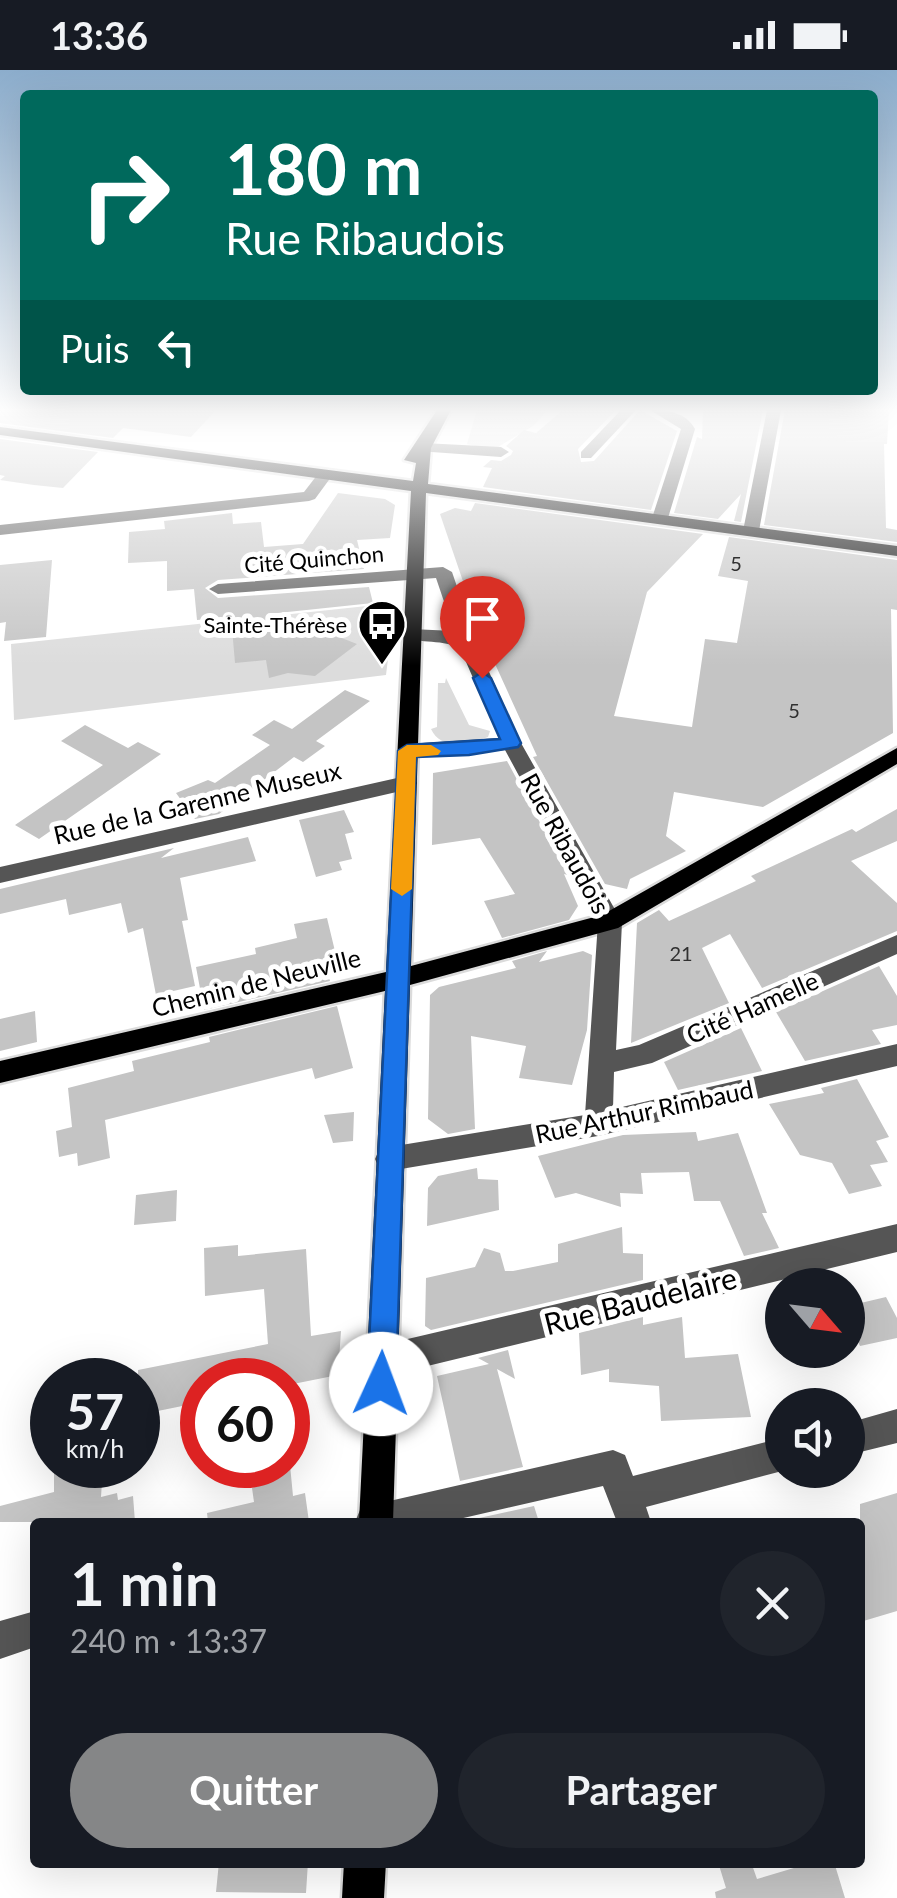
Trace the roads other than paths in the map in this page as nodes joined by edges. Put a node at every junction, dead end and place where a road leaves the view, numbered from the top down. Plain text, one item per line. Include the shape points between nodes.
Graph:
1 (310, 495) edge
2 (417, 495) edge
3 (498, 495) edge
4 (667, 495) edge
5 (758, 495) edge
6 (660, 518) junction
7 (0, 530) edge
8 (751, 530) junction
9 (897, 551) edge
10 (414, 573) junction
11 (218, 589) dead end
12 (412, 635) junction
13 (468, 645) junction
14 (511, 743) junction
15 (407, 751) junction
16 (897, 755) edge
17 (406, 784) junction
18 (0, 875) edge
19 (610, 922) junction
20 (897, 944) edge
21 (398, 977) junction
22 (897, 1055) edge
23 (604, 1062) junction
24 (0, 1072) edge
25 (598, 1124) junction
26 (389, 1159) junction
27 (897, 1238) edge
28 (382, 1361) junction
29 (897, 1426) edge
30 (865, 1434) edge
31 (765, 1461) edge
32 (630, 1509) edge
33 (375, 1518) edge
34 (392, 1518) edge
35 (30, 1631) edge
36 (0, 1640) edge
37 (364, 1868) edge
38 (363, 1898) edge

1 - 7 street
2 - 10 main road
3 - 6 main road
4 - 6 street
5 - 8 street
6 - 8 main road
8 - 9 main road
10 - 11 street, Cité Quinchon
10 - 12 main road
10 - 13 street, Rue Ribaudois via 443,572
12 - 13 street via 445,634
12 - 15 main road
13 - 14 street, Rue Ribaudois
14 - 15 street, Rue Ribaudois
14 - 19 street, Rue Ribaudois
15 - 17 main road
16 - 19 main road, Chemin de Neuville
17 - 18 street, Rue de la Garenne Museux
17 - 21 main road
19 - 21 main road, Chemin de Neuville
19 - 23 street, Rue Ribaudois
20 - 23 street, Cité Hamelle via 642,1055
21 - 24 main road, Chemin de Neuville
21 - 26 main road
22 - 25 street, Rue Arthur Rimbaud
23 - 25 street, Rue Ribaudois
25 - 26 street, Rue Arthur Rimbaud
26 - 28 main road
27 - 28 street, Rue Baudelaire
28 - 33 main road
29 - 30 street
31 - 32 street
32 - 34 street via 612,1467
35 - 36 street
37 - 38 main road

